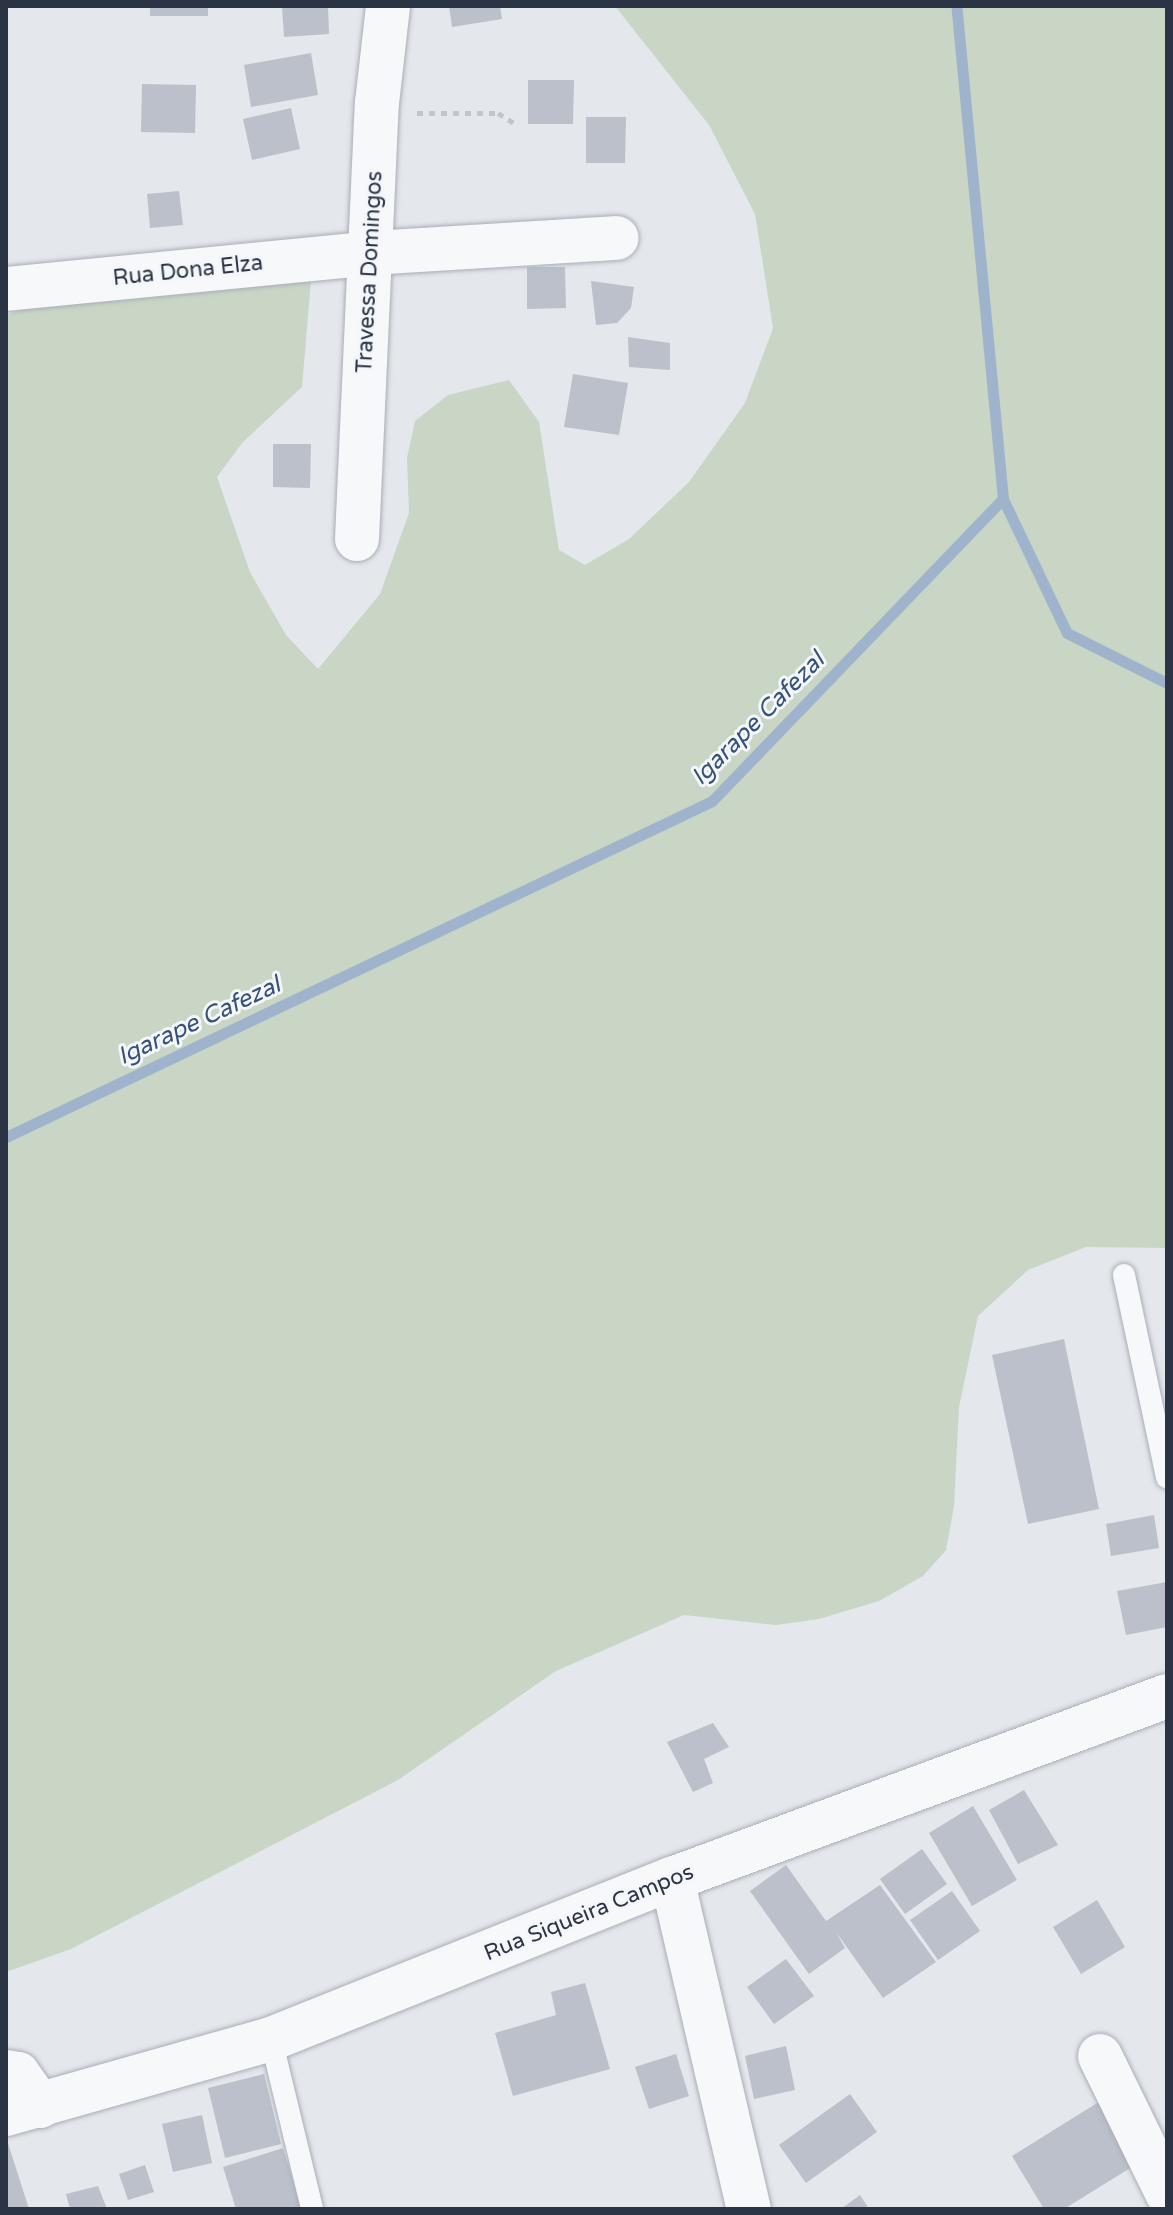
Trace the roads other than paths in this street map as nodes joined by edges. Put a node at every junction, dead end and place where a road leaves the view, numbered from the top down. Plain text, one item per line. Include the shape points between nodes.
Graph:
1 (388, 6) edge
2 (617, 238) dead end
3 (371, 253) junction
4 (6, 289) edge
5 (357, 539) dead end
6 (1124, 1275) dead end
7 (1167, 1477) edge
8 (1167, 1696) edge
9 (672, 1879) junction
10 (271, 2039) junction
11 (1100, 2056) dead end
12 (6, 2072) edge
13 (23, 2110) edge
14 (1167, 2193) edge
15 (312, 2209) edge
16 (749, 2209) edge

1 - 3 street, Travessa Domingos via 377,103
2 - 3 street, Rua Dona Elza
3 - 4 street, Rua Dona Elza
3 - 5 street, Travessa Domingos
6 - 7 lane
8 - 9 street, Rua Siqueira Campos
9 - 10 street, Rua Siqueira Campos
9 - 16 street
10 - 13 street, Rua Siqueira Campos
10 - 15 lane
11 - 14 street
12 - 13 street via 18,2074

